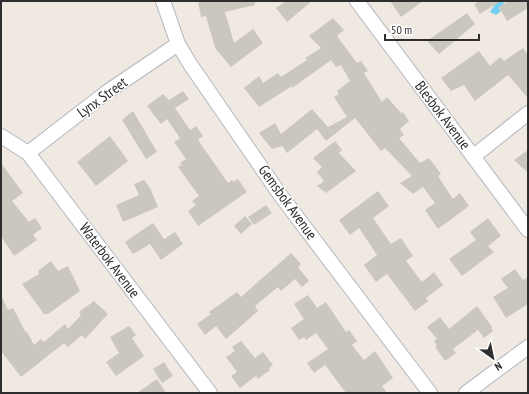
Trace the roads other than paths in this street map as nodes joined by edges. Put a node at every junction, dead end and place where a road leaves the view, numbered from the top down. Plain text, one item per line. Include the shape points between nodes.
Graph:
1 (163, 1) edge
2 (357, 1) edge
3 (178, 44) junction
4 (528, 113) edge
5 (1, 136) edge
6 (28, 153) junction
7 (474, 156) junction
8 (528, 230) edge
9 (528, 347) edge
10 (210, 393) edge
11 (430, 393) edge
12 (466, 393) edge

1 - 3 street, Gemsbok Avenue
2 - 7 street, Blesbok Avenue
3 - 6 street, Lynx Street via 107,92
3 - 11 street, Gemsbok Avenue via 282,196
4 - 7 street
5 - 6 street, Waterbok Avenue
6 - 10 street, Waterbok Avenue
7 - 8 street, Blesbok Avenue
9 - 12 street

